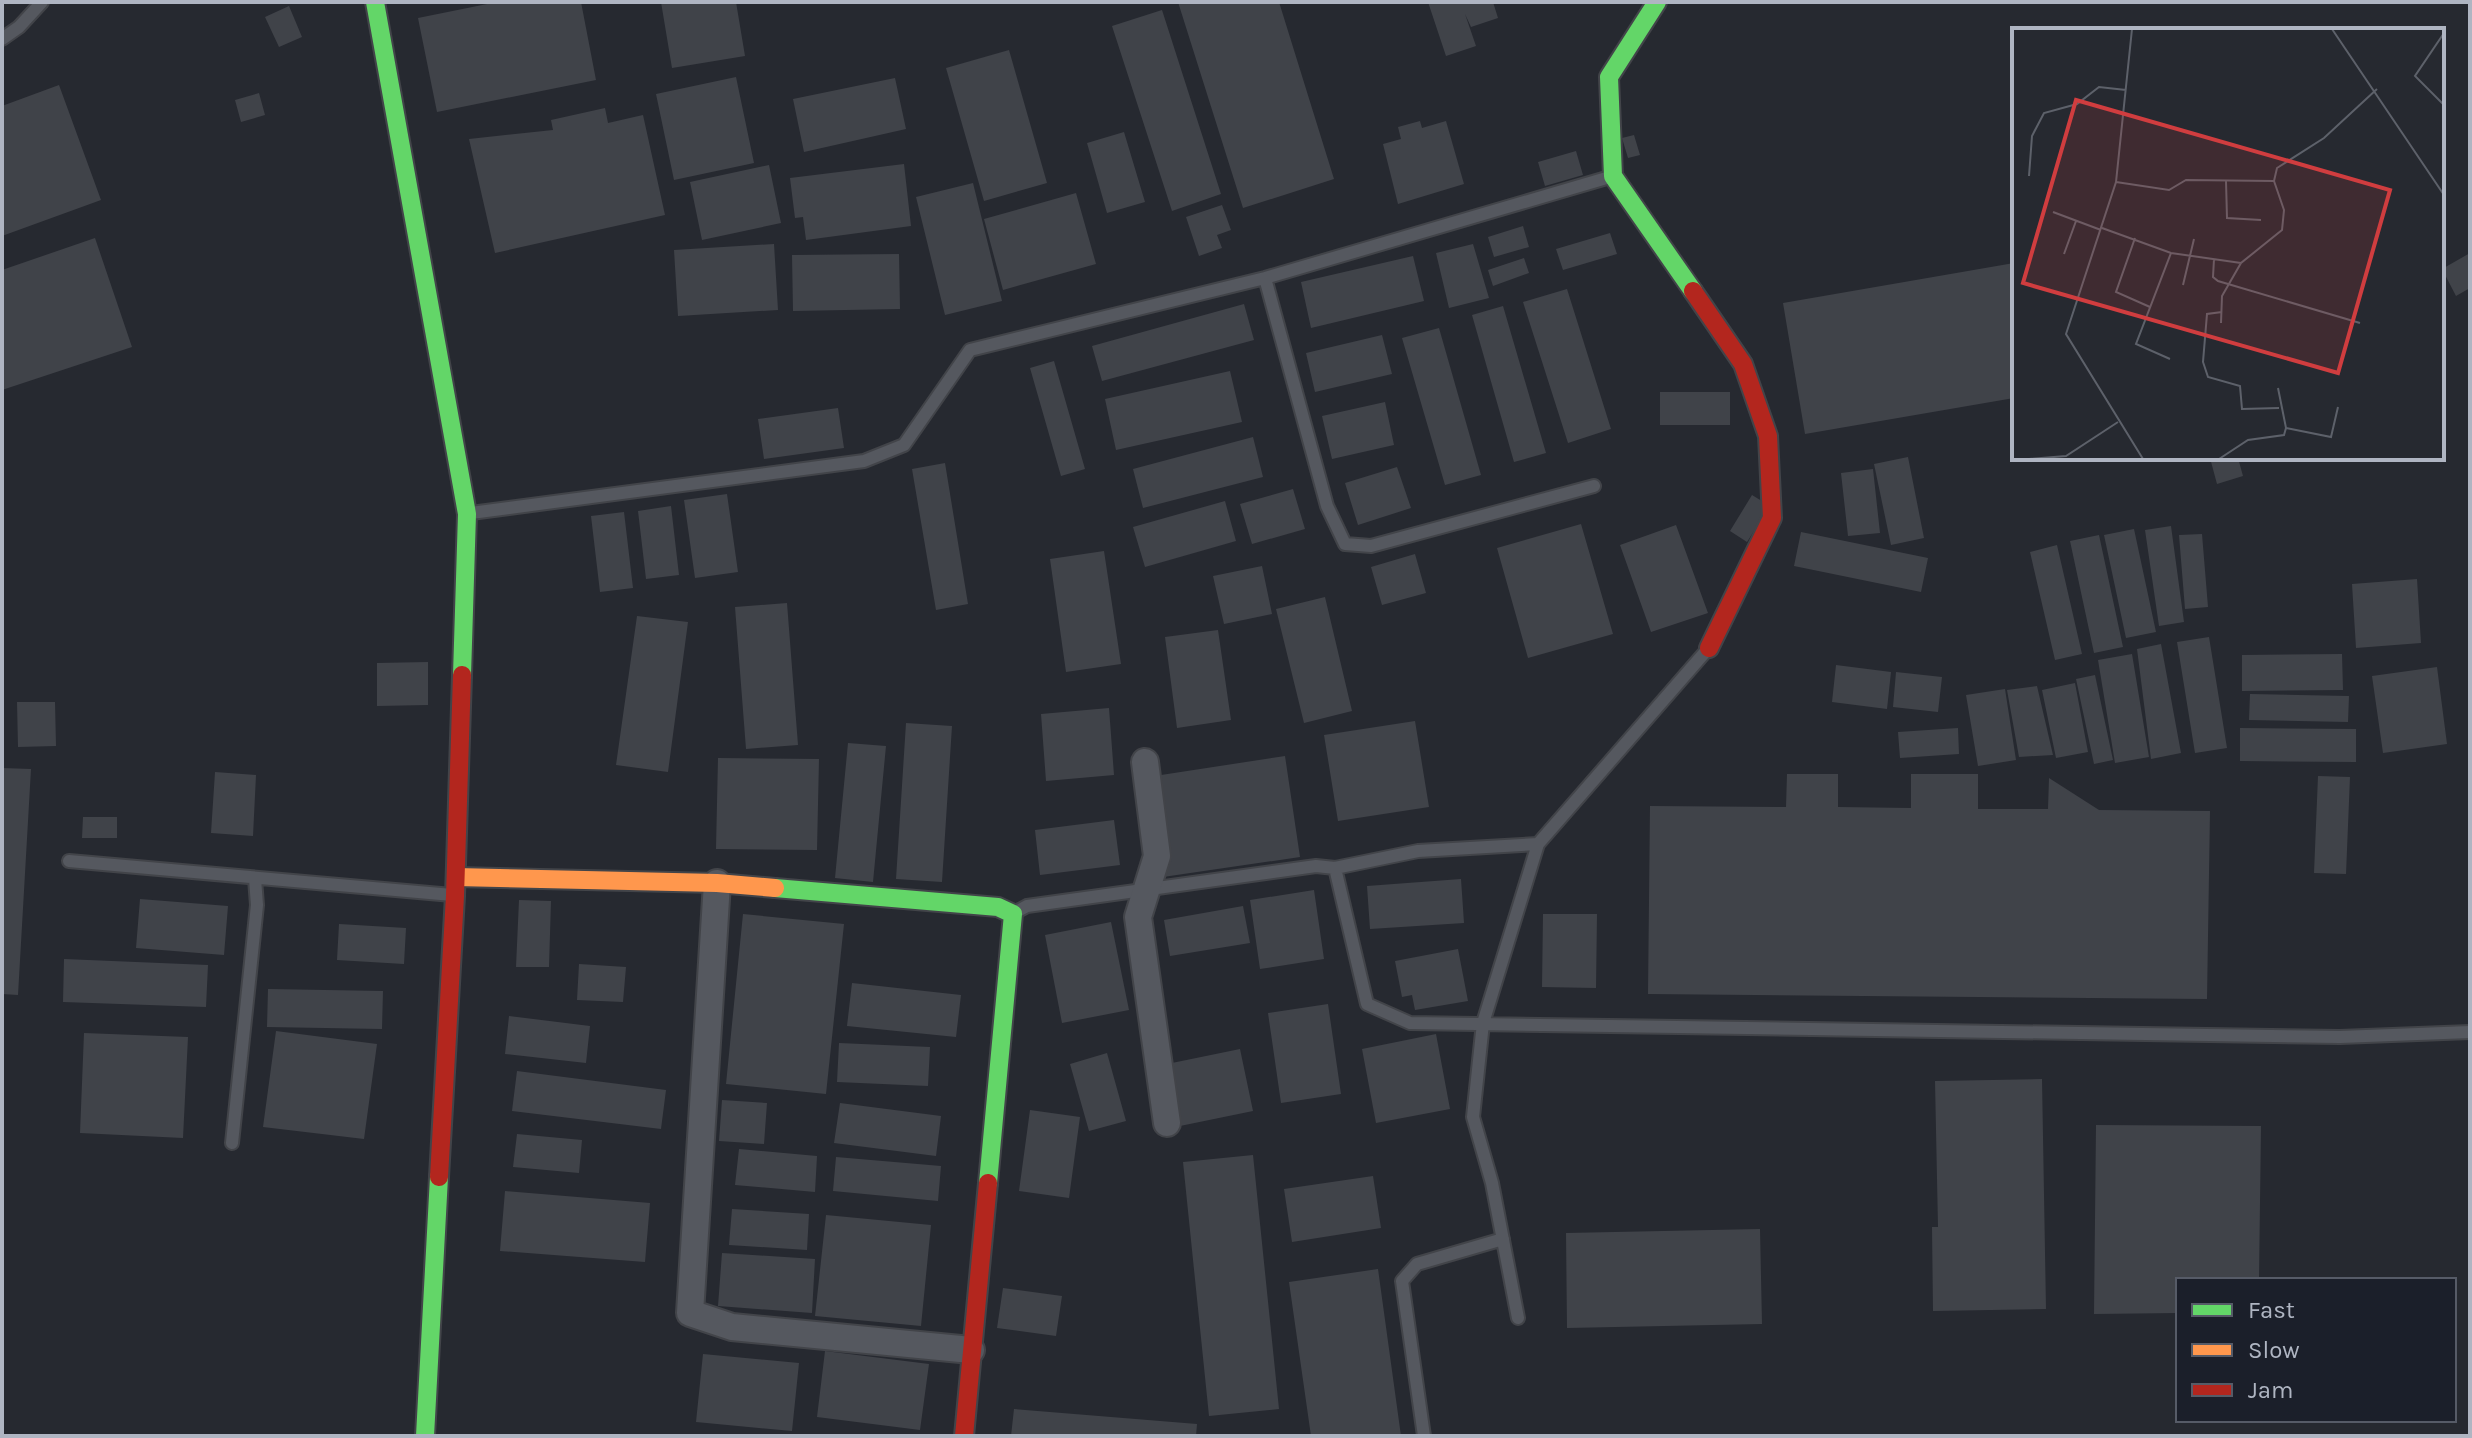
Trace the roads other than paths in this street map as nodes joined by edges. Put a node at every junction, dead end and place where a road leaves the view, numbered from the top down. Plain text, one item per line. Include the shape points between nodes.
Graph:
1 (42, 2) edge
2 (375, 2) edge
3 (1657, 2) edge
4 (2, 39) edge
5 (1613, 176) junction
6 (1265, 278) junction
7 (1594, 486) dead end
8 (467, 514) junction
9 (1709, 648) joint
10 (1145, 762) dead end
11 (1538, 844) junction
12 (69, 861) dead end
13 (1335, 868) junction
14 (255, 879) junction
15 (717, 883) junction
16 (456, 886) junction
17 (1147, 888) junction
18 (1013, 914) junction
19 (1483, 1023) junction
20 (2470, 1032) edge
21 (1167, 1123) dead end
22 (232, 1143) dead end
23 (1503, 1239) junction
24 (1518, 1318) dead end
25 (971, 1350) junction
26 (425, 1436) edge
27 (964, 1436) edge
28 (1424, 1436) edge

1 - 4 lane
2 - 8 street
3 - 5 street via 1609,77
5 - 6 lane
5 - 9 street via 1743,364 1768,436 1772,518
6 - 7 lane via 1327,506 1345,544 1371,546
6 - 8 lane via 970,350 904,445 864,461
8 - 16 street
9 - 11 lane
10 - 17 street via 1157,856
11 - 13 lane via 1418,851
11 - 19 lane
12 - 14 lane
13 - 17 lane
13 - 19 lane via 1367,1004 1410,1023
14 - 16 lane
14 - 22 lane via 257,905
15 - 16 street
15 - 18 street via 998,907
15 - 25 street via 690,1313 732,1327
16 - 26 street
17 - 18 lane via 1027,906
17 - 21 street via 1138,917
18 - 25 street
19 - 20 lane via 2340,1037
19 - 23 lane via 1473,1117
23 - 24 lane
23 - 28 lane via 1417,1264 1402,1281
25 - 27 street

